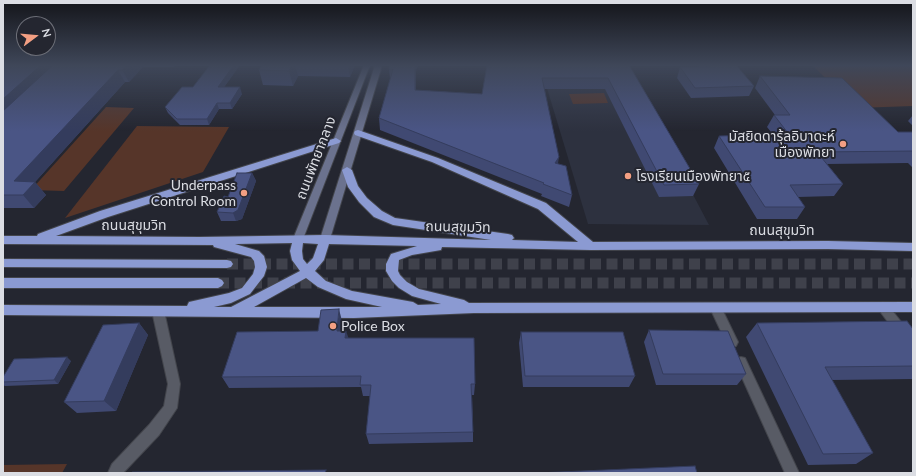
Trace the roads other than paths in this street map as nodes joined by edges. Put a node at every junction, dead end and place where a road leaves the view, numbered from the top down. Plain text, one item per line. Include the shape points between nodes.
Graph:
1 (358, 87) edge
2 (372, 87) edge
3 (358, 133) junction
4 (336, 141) junction
5 (347, 170) junction
6 (298, 239) junction
7 (325, 239) junction
8 (3, 240) edge
9 (34, 240) junction
10 (200, 240) junction
11 (469, 243) junction
12 (557, 244) junction
13 (591, 246) junction
14 (913, 247) edge
15 (3, 263) edge
16 (227, 264) tunnel mouth
17 (307, 272) junction
18 (3, 283) edge
19 (218, 283) tunnel mouth
20 (883, 307) junction
21 (913, 307) edge
22 (474, 308) junction
23 (716, 308) junction
24 (435, 310) junction
25 (164, 311) junction
26 (234, 311) junction
27 (4, 312) edge
28 (913, 346) edge
29 (116, 473) edge
30 (792, 473) edge

1 - 4 main road, ถนนพัทยากลาง
2 - 3 main road
3 - 5 main road
3 - 13 highway via 435,160 542,206
4 - 6 main road, ถนนพัทยากลาง
4 - 9 highway via 104,214
5 - 7 main road
5 - 12 highway via 353,187 363,200 378,214 394,221
6 - 7 highway, ถนนสุขุมวิท
6 - 10 highway, ถนนสุขุมวิท
6 - 17 highway via 297,256
7 - 11 highway, ถนนสุขุมวิท
7 - 17 highway via 318,260
8 - 9 highway, ถนนสุขุมวิท
9 - 10 highway, ถนนสุขุมวิท
10 - 25 highway via 252,252 260,259 258,276 246,291 231,298
11 - 12 highway, ถนนสุขุมวิท
11 - 22 highway via 411,251 395,257 392,271 403,285 416,293
12 - 13 highway, ถนนสุขุมวิท
13 - 14 highway, ถนนสุขุมวิท
15 - 16 highway
17 - 24 highway via 322,284 350,296
17 - 26 highway
18 - 19 highway
20 - 21 highway
20 - 23 highway
20 - 28 street
22 - 23 highway
22 - 24 highway
23 - 30 street
24 - 26 highway via 354,313
25 - 26 highway
25 - 27 highway
25 - 29 street via 174,384 170,408

